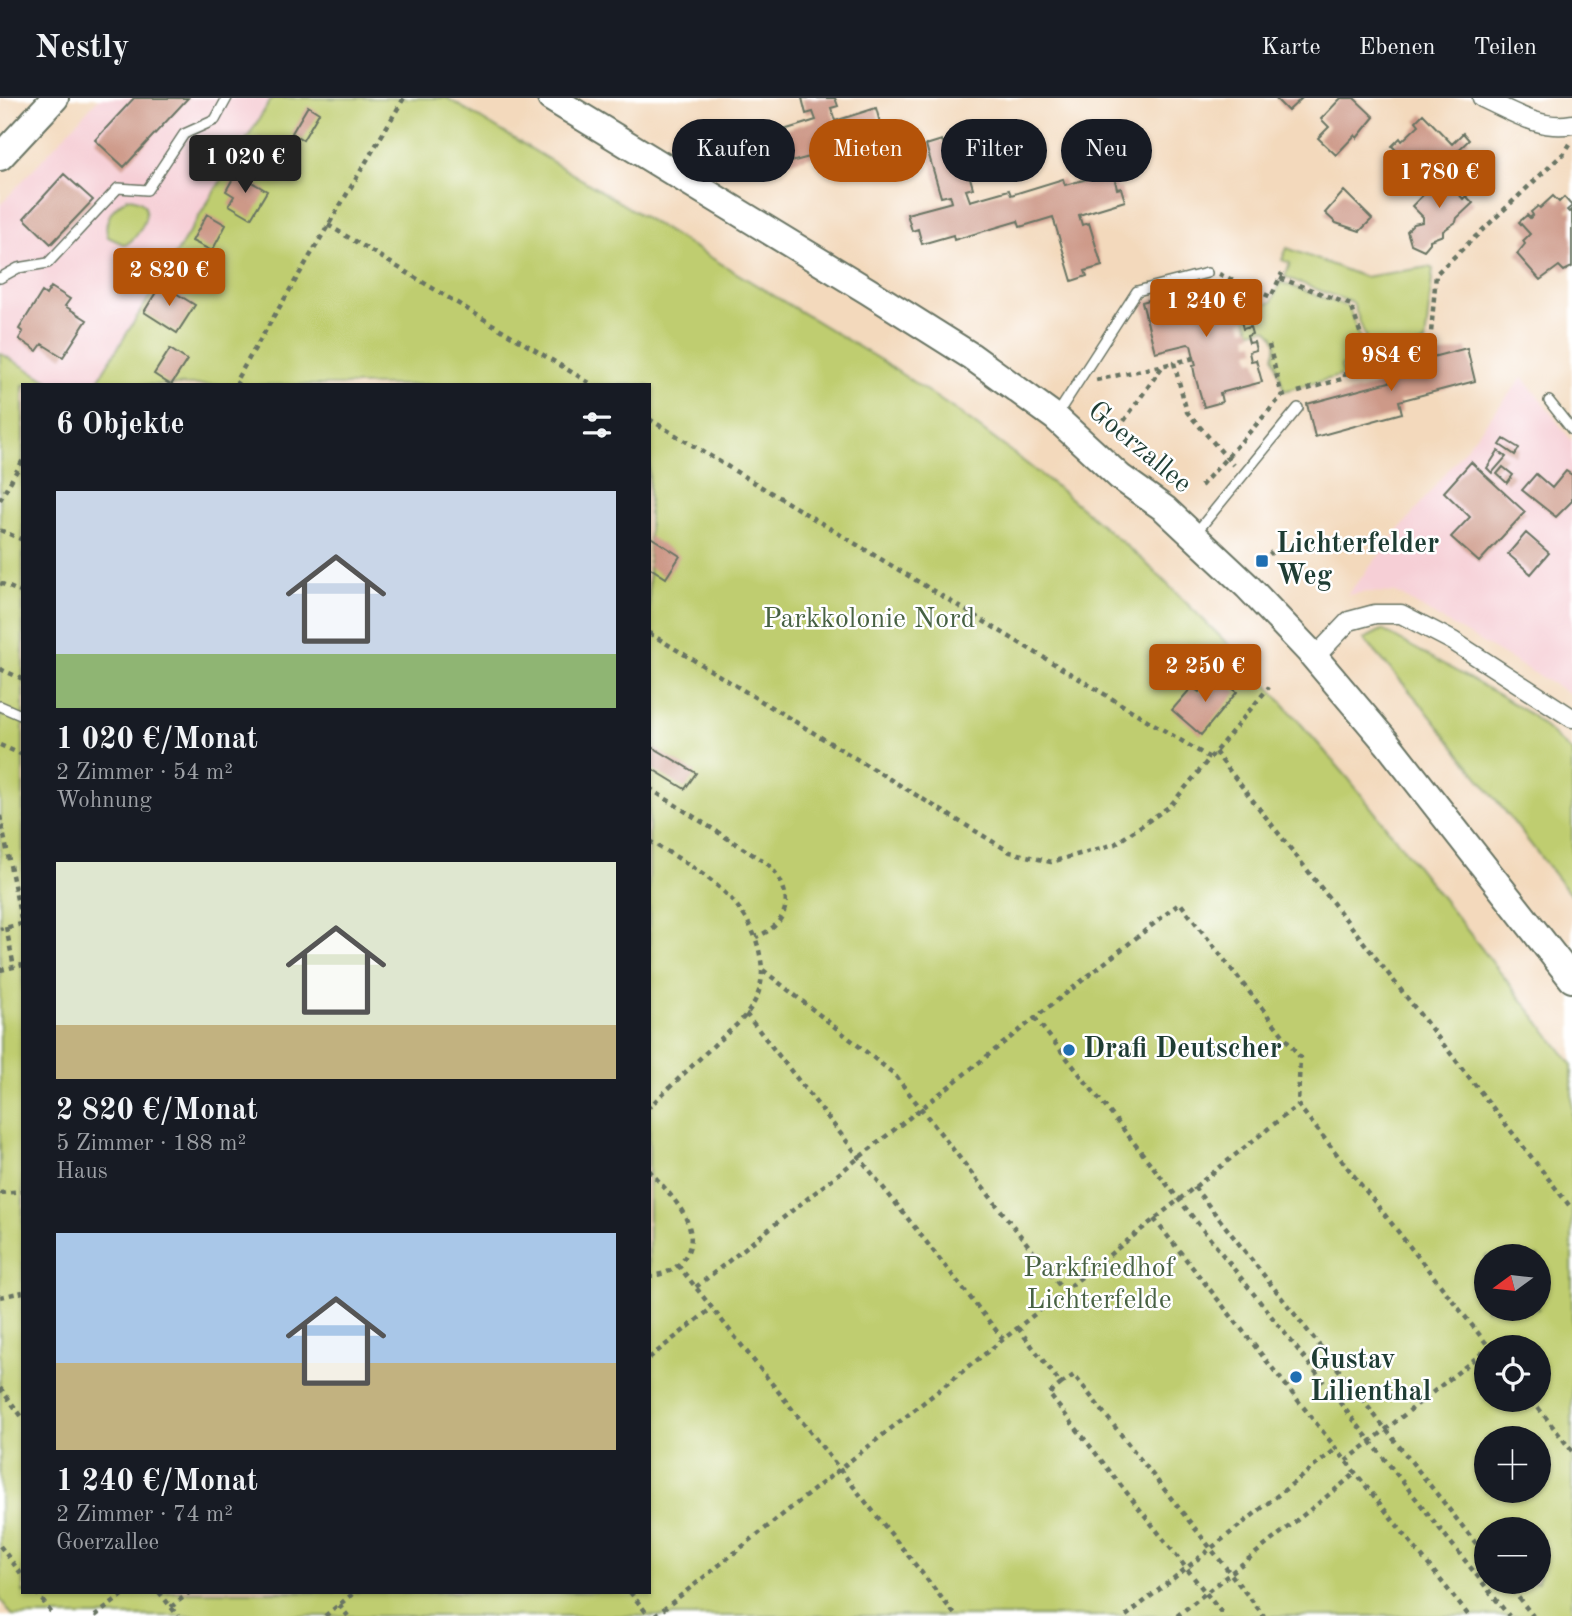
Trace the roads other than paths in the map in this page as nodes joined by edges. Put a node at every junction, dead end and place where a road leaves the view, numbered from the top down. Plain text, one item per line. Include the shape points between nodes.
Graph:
1 (55, 98) edge
2 (228, 98) edge
3 (551, 98) edge
4 (1482, 98) edge
5 (1572, 124) edge
6 (0, 157) edge
7 (1207, 273) road end
8 (0, 278) edge
9 (1549, 401) dead end
10 (1298, 408) dead end
11 (1055, 417) junction
12 (1572, 430) edge
13 (1194, 535) junction
14 (1315, 657) junction
15 (0, 706) edge
16 (21, 715) edge
17 (1572, 717) edge
18 (1572, 979) edge

1 - 6 main road
2 - 8 lane via 215,120 184,134 148,190 118,188 48,263 18,268
3 - 11 main road, Goerzallee via 971,356
4 - 5 street via 1537,123
7 - 11 lane via 1138,291
9 - 12 lane
10 - 13 lane
11 - 13 main road, Goerzallee via 1120,477
13 - 14 main road, Goerzallee
14 - 17 street via 1349,621 1401,614 1453,641
14 - 18 main road, Goerzallee
15 - 16 lane

